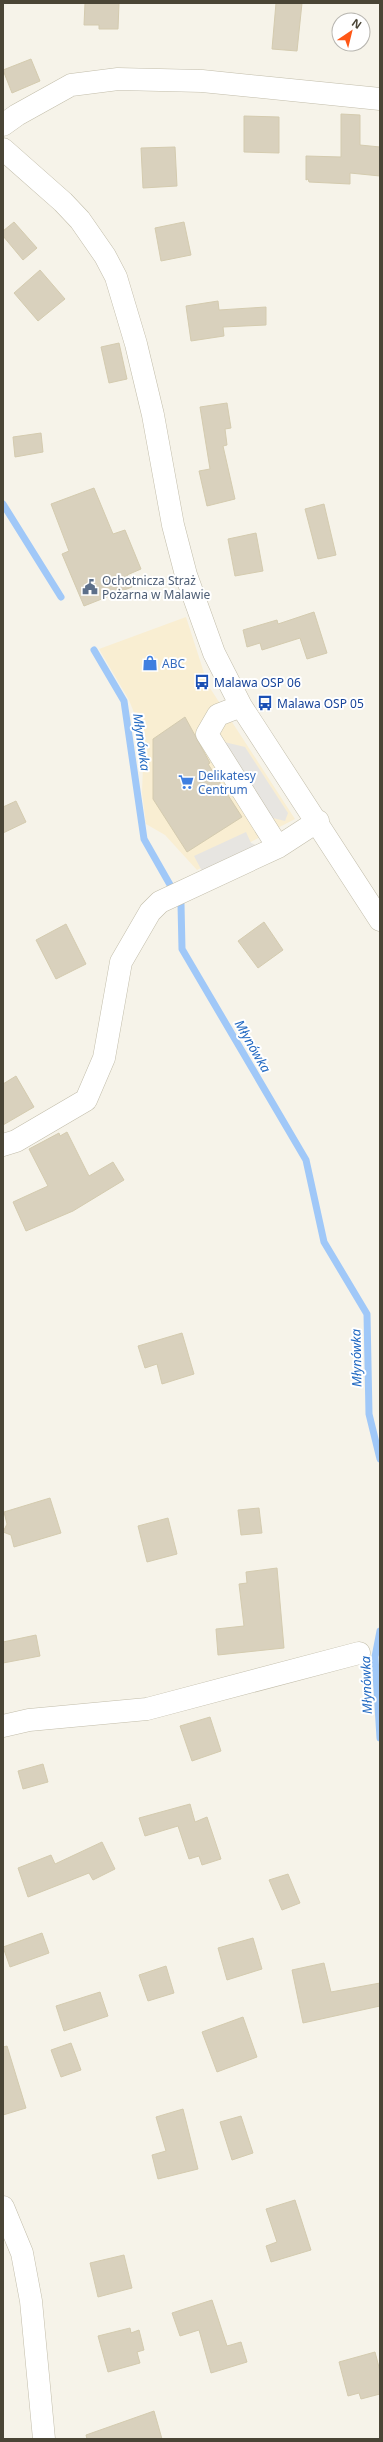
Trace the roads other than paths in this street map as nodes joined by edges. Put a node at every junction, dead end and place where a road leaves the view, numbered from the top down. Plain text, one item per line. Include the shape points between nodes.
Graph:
1 (380, 99) edge
2 (3, 125) edge
3 (3, 149) edge
4 (241, 706) junction
5 (318, 821) junction
6 (278, 847) junction
7 (380, 920) edge
8 (3, 1145) edge
9 (359, 1653) dead end
10 (3, 1726) edge
11 (3, 2207) edge
12 (44, 2439) edge

1 - 2 street via 202,81 118,79 71,85
3 - 4 street via 64,202 80,220 116,277 153,415 173,525 186,575 214,652
4 - 5 street
4 - 6 street via 218,715 207,734
5 - 6 street
5 - 7 street
6 - 8 street via 160,902 150,912 121,962 104,1058 86,1100 16,1141
9 - 10 street via 147,1709 29,1720
11 - 12 street via 22,2253 31,2301

